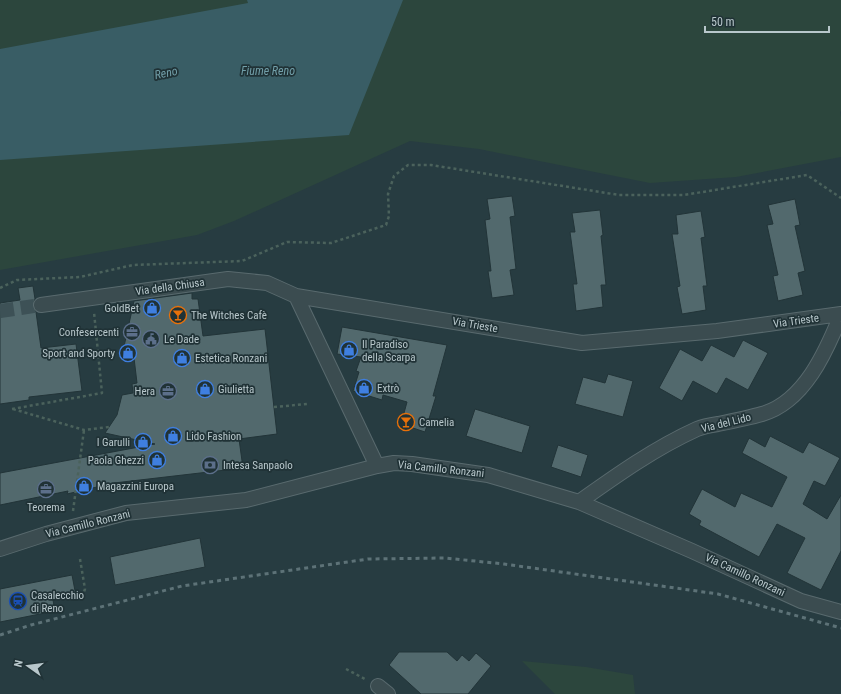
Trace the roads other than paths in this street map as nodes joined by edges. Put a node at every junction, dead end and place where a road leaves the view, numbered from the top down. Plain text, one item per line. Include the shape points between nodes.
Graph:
1 (296, 296) junction
2 (41, 306) tunnel mouth
3 (841, 315) edge
4 (377, 466) junction
5 (579, 502) junction
6 (0, 549) edge
7 (841, 612) edge

1 - 2 street, Via della Chiusa via 267,283 228,279
1 - 3 street, Via Trieste via 582,343 717,331
1 - 4 street
3 - 5 street, Via del Lido via 826,350 808,378 792,397 778,408 699,428 654,451
4 - 5 street, Via Camillo Ronzani via 394,463 412,464 488,474
4 - 6 street, Via Camillo Ronzani via 246,500 126,513
5 - 7 street, Via Camillo Ronzani via 801,601

